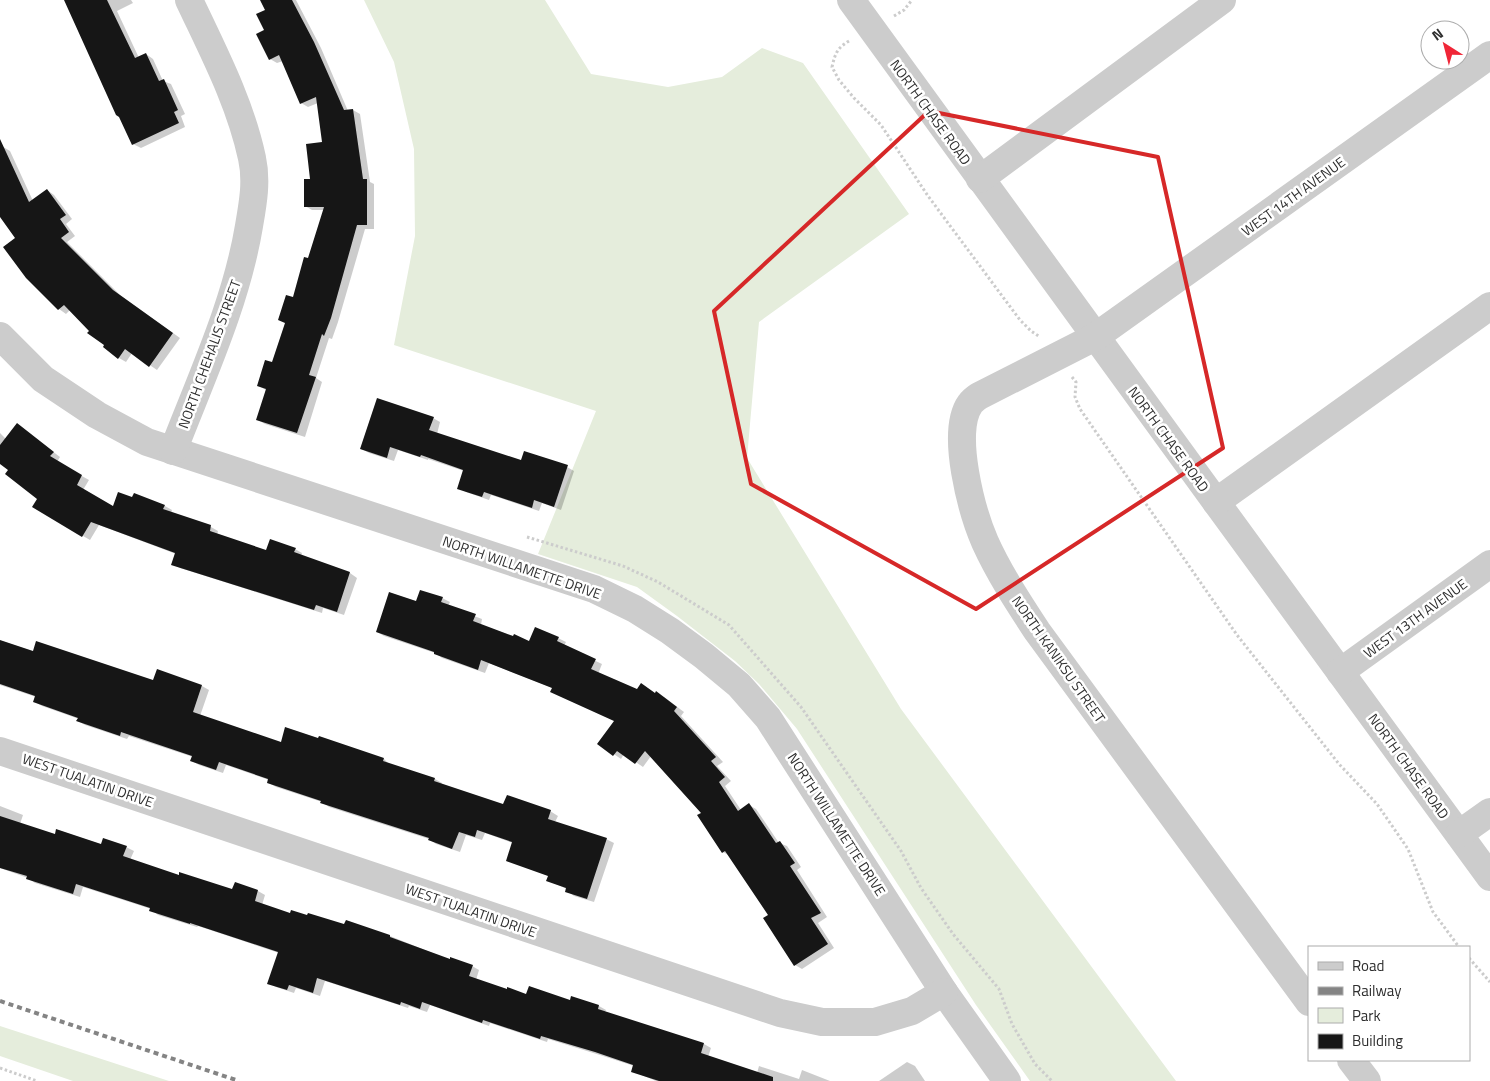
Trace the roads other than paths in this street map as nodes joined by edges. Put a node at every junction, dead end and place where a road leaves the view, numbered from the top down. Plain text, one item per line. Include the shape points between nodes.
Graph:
1 (189, 0) edge
2 (1222, 0) edge
3 (855, 1) edge
4 (1490, 55) edge
5 (980, 179) junction
6 (1490, 306) edge
7 (0, 336) edge
8 (1095, 337) junction
9 (173, 452) junction
10 (1216, 502) junction
11 (1490, 564) edge
12 (1340, 672) junction
13 (0, 751) edge
14 (1490, 812) edge
15 (1459, 834) junction
16 (1490, 877) edge
17 (944, 992) junction
18 (1308, 1001) edge
19 (1352, 1061) edge
20 (1007, 1081) edge
21 (1367, 1081) edge

1 - 9 street, NORTH CHEHALIS STREET via 233,93 253,159 255,192 233,294
2 - 5 street
3 - 5 street, NORTH CHASE ROAD
4 - 8 street, WEST 14TH AVENUE
5 - 8 street, NORTH CHASE ROAD
6 - 10 street
7 - 9 street, NORTH WILLAMETTE DRIVE via 43,379 72,399 125,432
8 - 10 street, NORTH CHASE ROAD
8 - 18 street, NORTH KANIKSU STREET via 979,396 970,404 962,451 970,500 984,541 1036,631
9 - 17 street, NORTH WILLAMETTE DRIVE via 594,589 670,631 739,685 768,718
10 - 12 street, NORTH CHASE ROAD
11 - 12 street, WEST 13TH AVENUE
12 - 15 street, NORTH CHASE ROAD
13 - 17 street, WEST TUALATIN DRIVE via 780,1013 822,1022 875,1022 912,1012
14 - 15 street
15 - 16 street, NORTH CHASE ROAD
17 - 20 street, NORTH WILLAMETTE DRIVE
19 - 21 street

